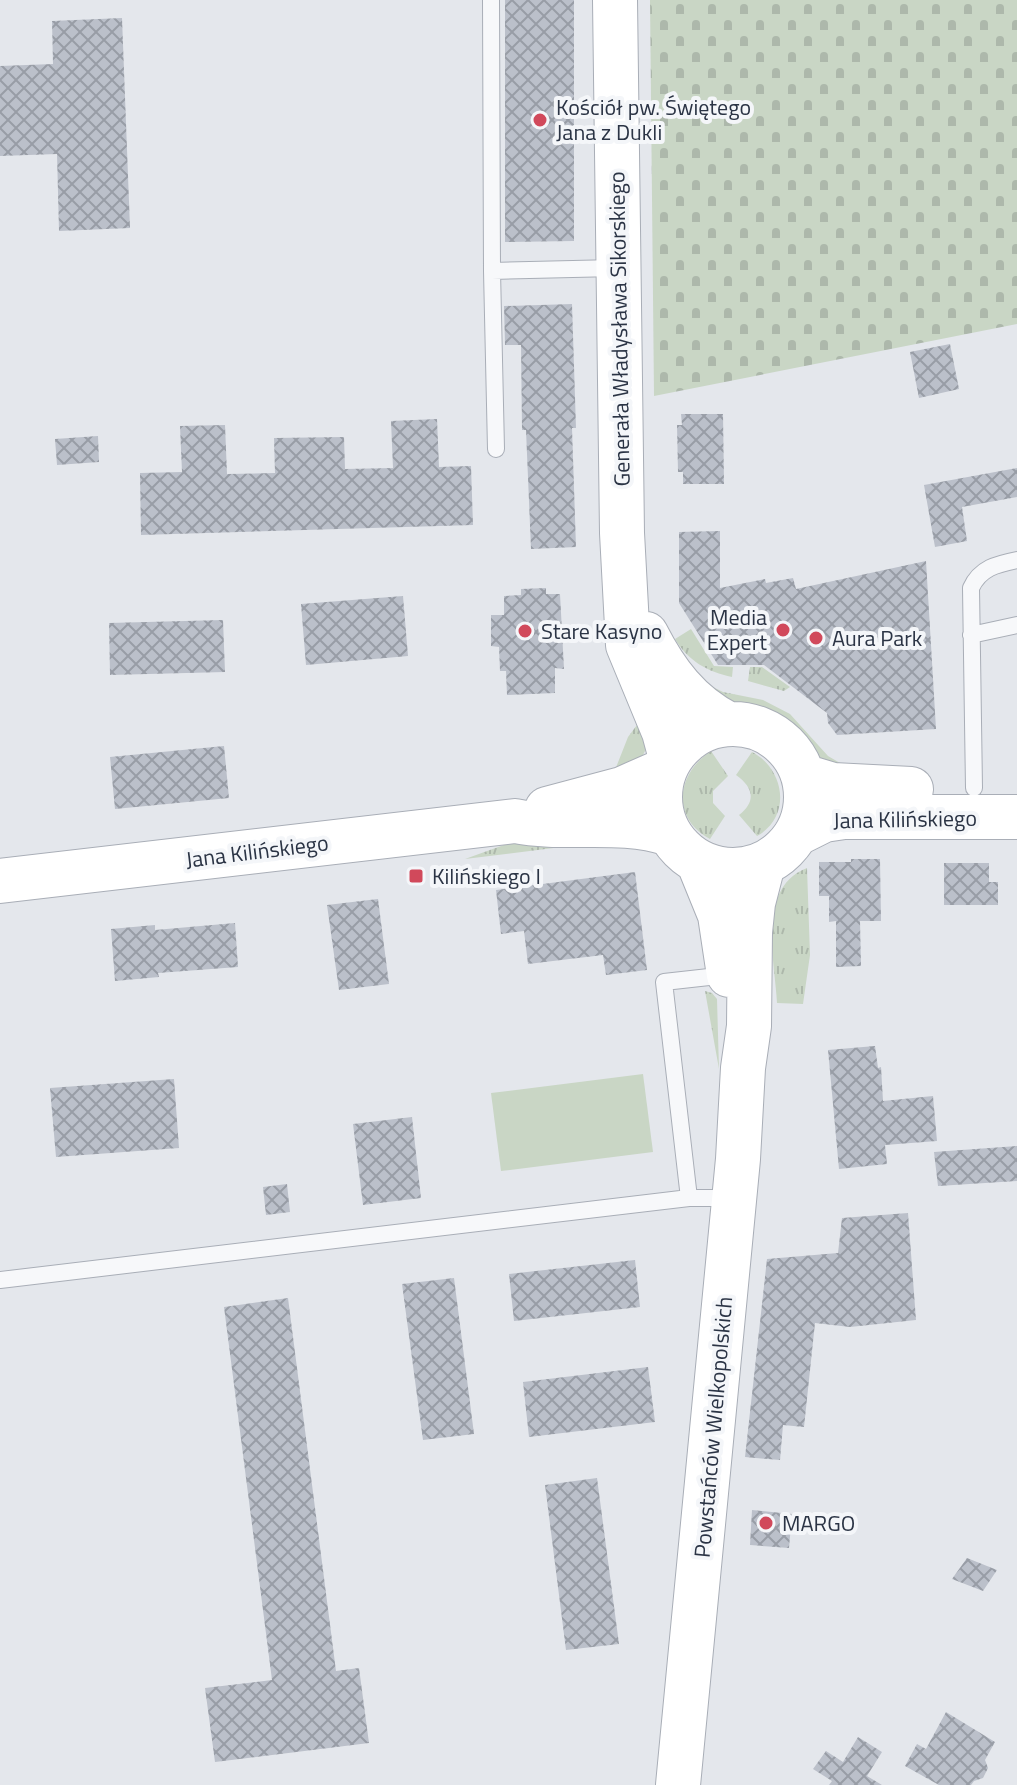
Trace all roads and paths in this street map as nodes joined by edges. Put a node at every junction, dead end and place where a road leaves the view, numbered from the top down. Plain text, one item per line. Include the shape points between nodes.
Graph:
1 (491, 0) edge
2 (615, 0) edge
3 (618, 268) junction
4 (492, 271) junction
5 (496, 449) dead end
6 (1017, 560) edge
7 (627, 610) junction
8 (1017, 625) edge
9 (971, 635) junction
10 (728, 724) junction
11 (668, 764) junction
12 (803, 776) junction
13 (974, 788) junction
14 (1017, 788) edge
15 (1017, 817) edge
16 (515, 821) junction
17 (796, 834) junction
18 (684, 847) junction
19 (763, 864) junction
20 (0, 881) edge
21 (729, 975) junction
22 (743, 1068) junction
23 (689, 1198) junction
24 (734, 1198) junction
25 (0, 1280) edge
26 (678, 1785) edge

1 - 4 lane
2 - 3 street, Generała Władysława Sikorskiego
3 - 4 lane
3 - 7 street, Generała Władysława Sikorskiego
4 - 5 lane
6 - 9 lane via 994,565 974,580
7 - 10 street via 686,695
7 - 11 street, Generała Władysława Sikorskiego via 628,645 664,732
8 - 9 lane
9 - 13 lane
10 - 11 street via 695,733
10 - 12 street via 775,737
11 - 16 street, Jana Kilińskiego via 622,789
11 - 18 street via 660,802
12 - 13 street, Jana Kilińskiego via 857,787
12 - 17 street via 806,806
13 - 14 street, Jana Kilińskiego
15 - 17 street, Jana Kilińskiego via 844,817
16 - 18 street, Jana Kilińskiego via 627,825
16 - 20 street, Jana Kilińskiego
17 - 19 street
18 - 19 street via 731,870
18 - 21 street, Powstańców Wielkopolskich via 720,915
19 - 22 street, Powstańców Wielkopolskich via 750,932
21 - 22 street, Powstańców Wielkopolskich
21 - 23 lane via 664,982
22 - 24 street, Powstańców Wielkopolskich
23 - 24 lane
23 - 25 lane
24 - 26 street, Powstańców Wielkopolskich

